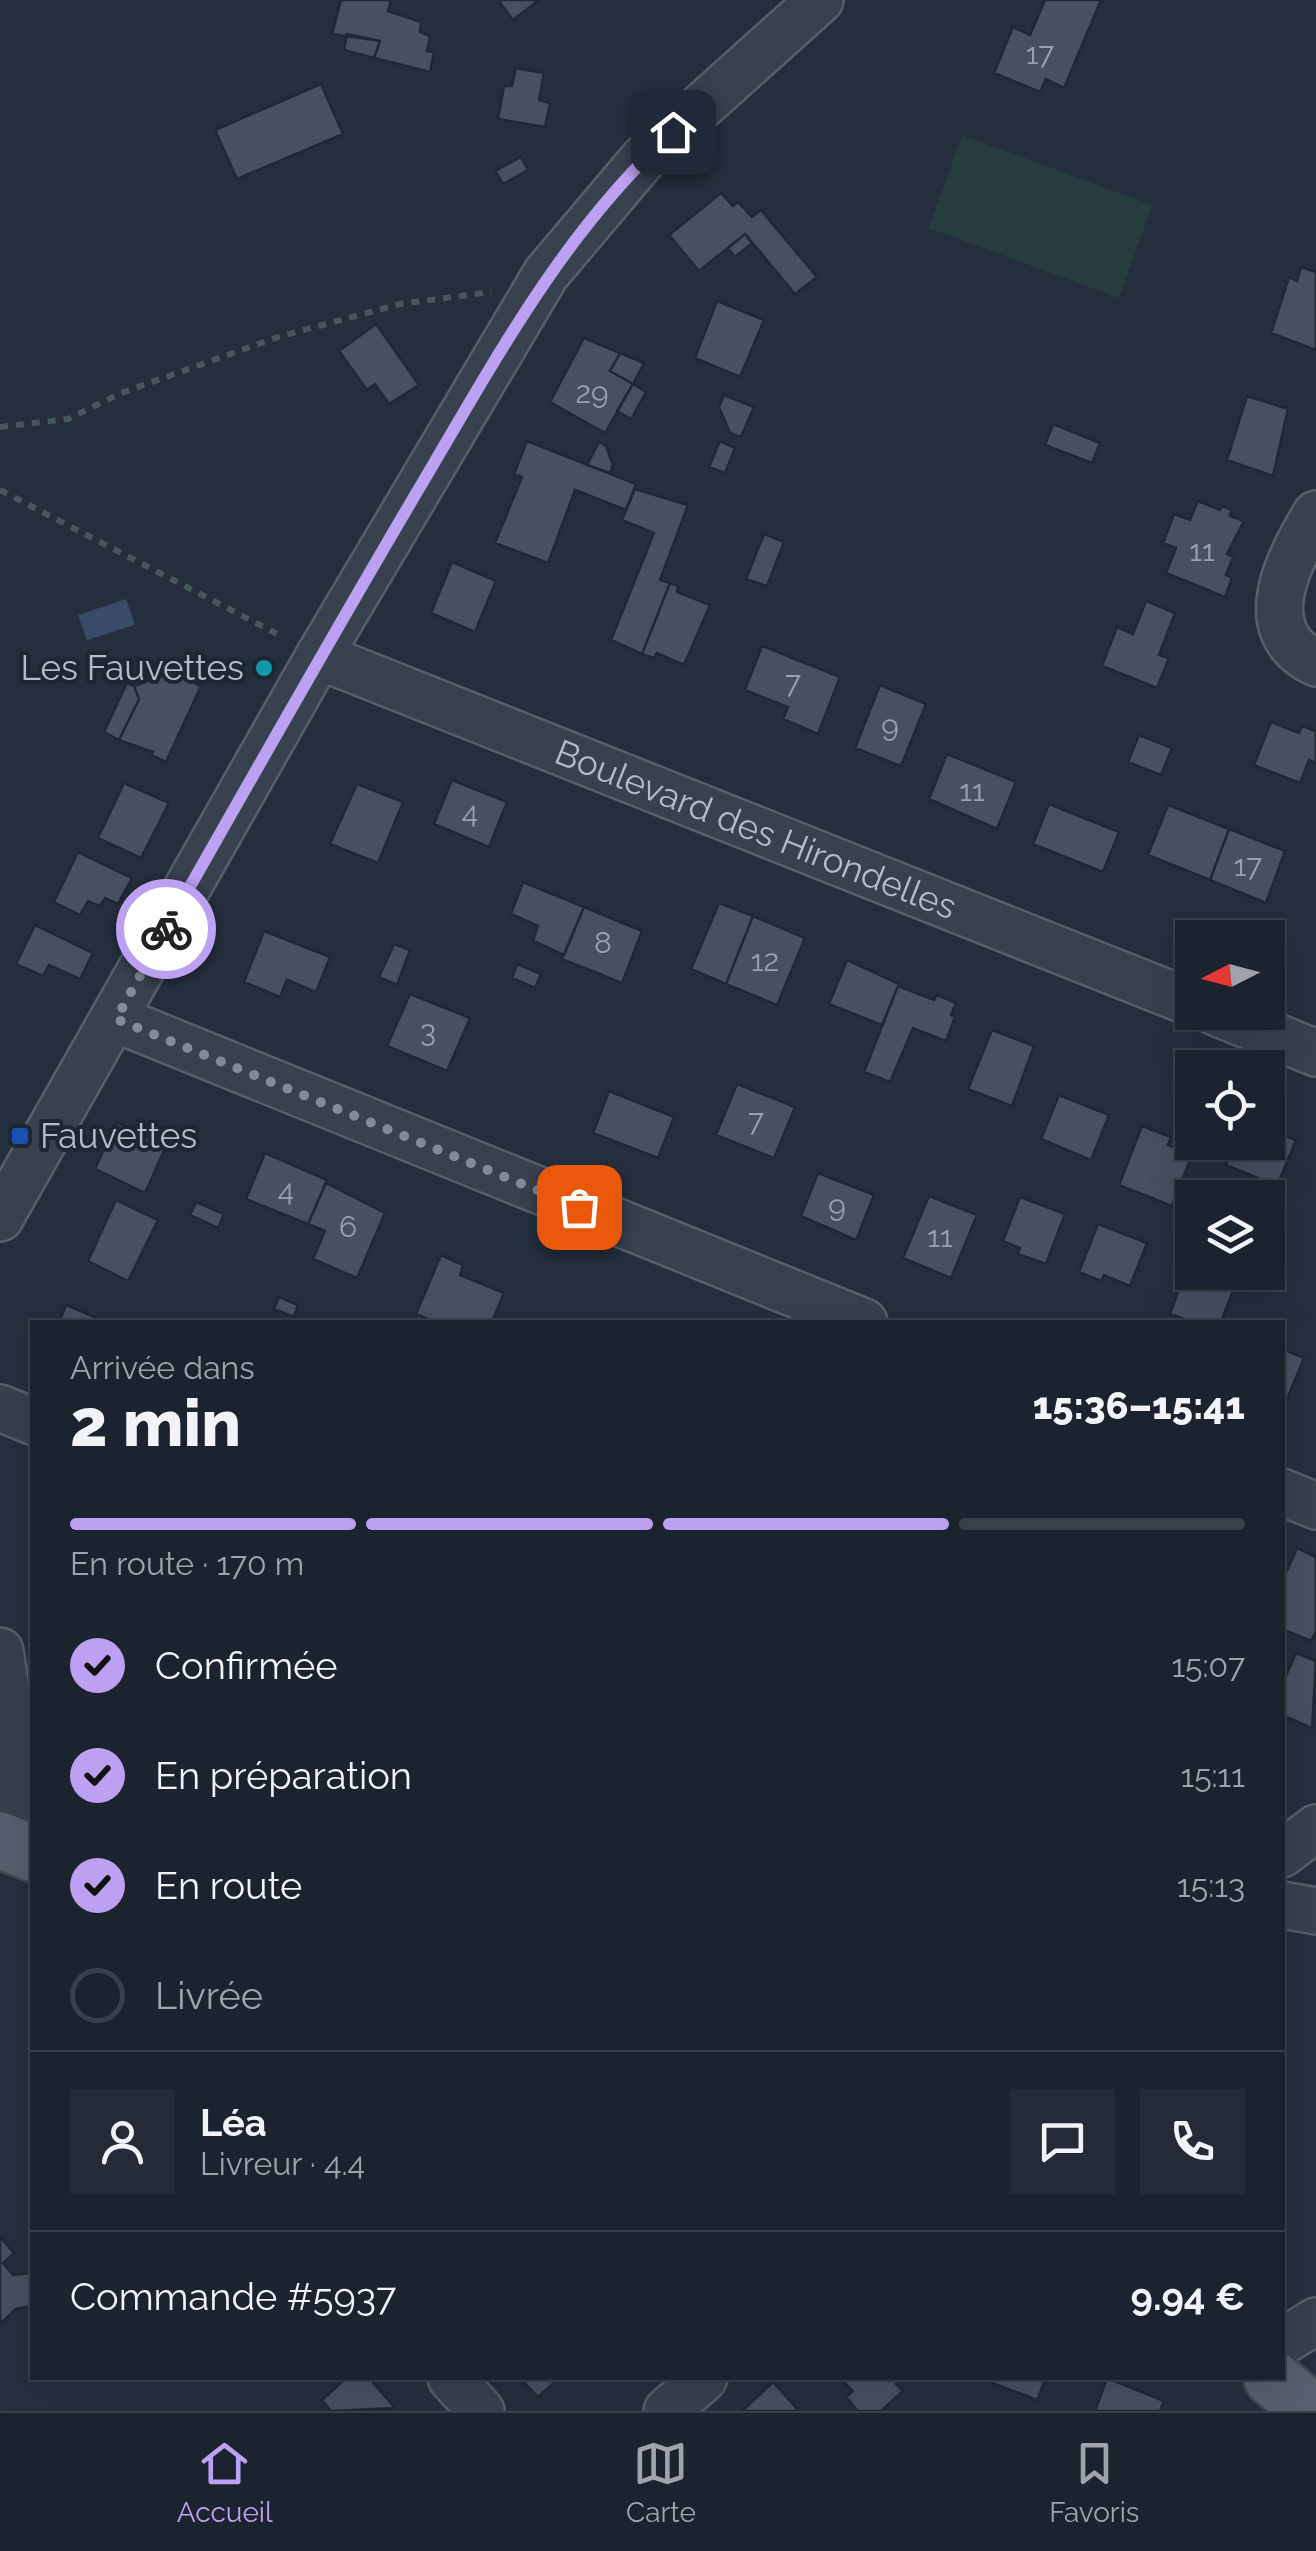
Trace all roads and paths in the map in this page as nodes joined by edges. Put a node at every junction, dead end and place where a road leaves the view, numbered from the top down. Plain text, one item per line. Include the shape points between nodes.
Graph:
1 (820, 0) edge
2 (532, 298) junction
3 (0, 427) edge
4 (0, 490) edge
5 (1316, 514) edge
6 (320, 656) junction
7 (1316, 663) edge
8 (1175, 996) edge
9 (116, 1019) junction
10 (1261, 1030) edge
11 (1316, 1052) edge
12 (0, 1218) edge
13 (859, 1320) edge
14 (0, 1408) edge
15 (30, 1420) edge
16 (1285, 1493) edge
17 (1316, 1506) edge
18 (0, 1651) edge
19 (1316, 1828) edge
20 (15, 1846) edge
21 (1285, 1852) edge
22 (1285, 1905) edge
23 (1316, 1910) edge
24 (1316, 2321) edge
25 (1285, 2340) edge
26 (1285, 2365) edge
27 (1316, 2373) edge
28 (452, 2380) edge
29 (702, 2380) edge
30 (1274, 2380) edge
31 (482, 2411) edge
32 (667, 2411) edge
33 (1311, 2411) edge

1 - 2 street via 644,158
2 - 3 path via 480,290 400,304 278,336 68,419
2 - 6 street
4 - 6 path
5 - 7 street via 1279,589 1289,638
6 - 8 street, Boulevard des Hirondelles
6 - 9 street
9 - 12 street
9 - 13 street
10 - 11 street
14 - 15 street
16 - 17 street
18 - 20 street via 23,1801
19 - 21 street
22 - 23 street
24 - 25 street
26 - 27 main road
28 - 31 street
29 - 32 street
30 - 33 main road

